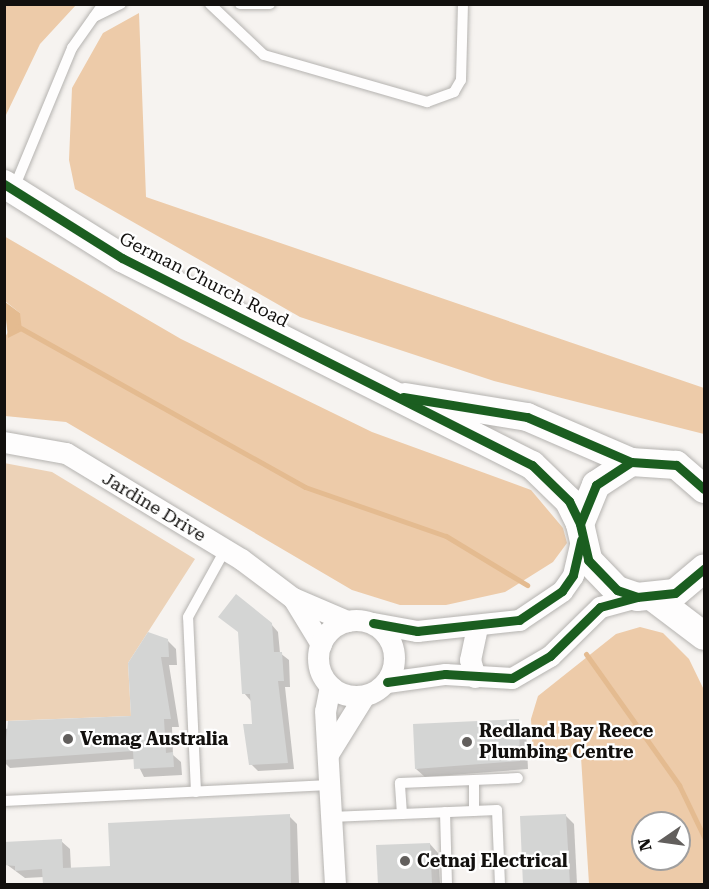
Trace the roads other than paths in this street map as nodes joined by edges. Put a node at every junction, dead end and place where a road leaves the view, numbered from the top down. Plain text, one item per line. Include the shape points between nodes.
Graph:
1 (103, 4) edge
2 (121, 4) edge
3 (210, 4) edge
4 (240, 4) edge
5 (270, 4) edge
6 (463, 4) edge
7 (94, 17) junction
8 (9, 187) edge
9 (394, 396) junction
10 (4, 441) edge
11 (631, 462) junction
12 (705, 489) edge
13 (581, 532) junction
14 (225, 550) junction
15 (705, 569) edge
16 (645, 597) junction
17 (293, 598) junction
18 (347, 621) junction
19 (373, 623) junction
20 (477, 627) junction
21 (705, 636) edge
22 (321, 644) junction
23 (475, 677) junction
24 (387, 682) junction
25 (330, 686) junction
26 (364, 696) junction
27 (328, 754) junction
28 (518, 778) dead end
29 (474, 780) junction
30 (330, 785) junction
31 (196, 792) junction
32 (4, 801) edge
33 (474, 811) junction
34 (445, 812) junction
35 (402, 814) junction
36 (332, 817) junction
37 (335, 885) edge
38 (447, 885) edge
39 (500, 885) edge

1 - 7 lane
2 - 7 lane
3 - 6 lane via 264,55 427,102 454,92 461,81
4 - 5 lane
7 - 8 lane via 72,48
8 - 9 street, German Church Road via 122,258
9 - 11 street, German Church Road via 527,417
9 - 13 street, German Church Road via 532,465 569,501
10 - 14 street, Jardine Drive via 66,453
11 - 12 street, German Church Road via 675,465
11 - 13 street via 596,485
13 - 16 street, German Church Road via 600,577
13 - 20 street via 573,575 549,603 519,620
14 - 17 street, Jardine Drive
14 - 31 lane via 188,617
15 - 16 street via 675,593
16 - 21 street
16 - 23 street via 600,607 536,666 512,678
17 - 18 street
17 - 22 street
18 - 19 street
18 - 22 street
19 - 20 street via 417,631
19 - 24 street via 394,650
20 - 23 street via 470,660
22 - 25 street via 319,666
23 - 24 street via 446,674
24 - 26 street
25 - 26 street
25 - 27 street via 325,711
26 - 27 street
27 - 30 street
28 - 29 lane
29 - 33 lane
29 - 35 lane via 400,783
30 - 31 lane
30 - 36 street
31 - 32 lane
33 - 34 lane
33 - 39 lane via 497,810
34 - 35 lane
34 - 38 lane
35 - 36 lane
36 - 37 street

